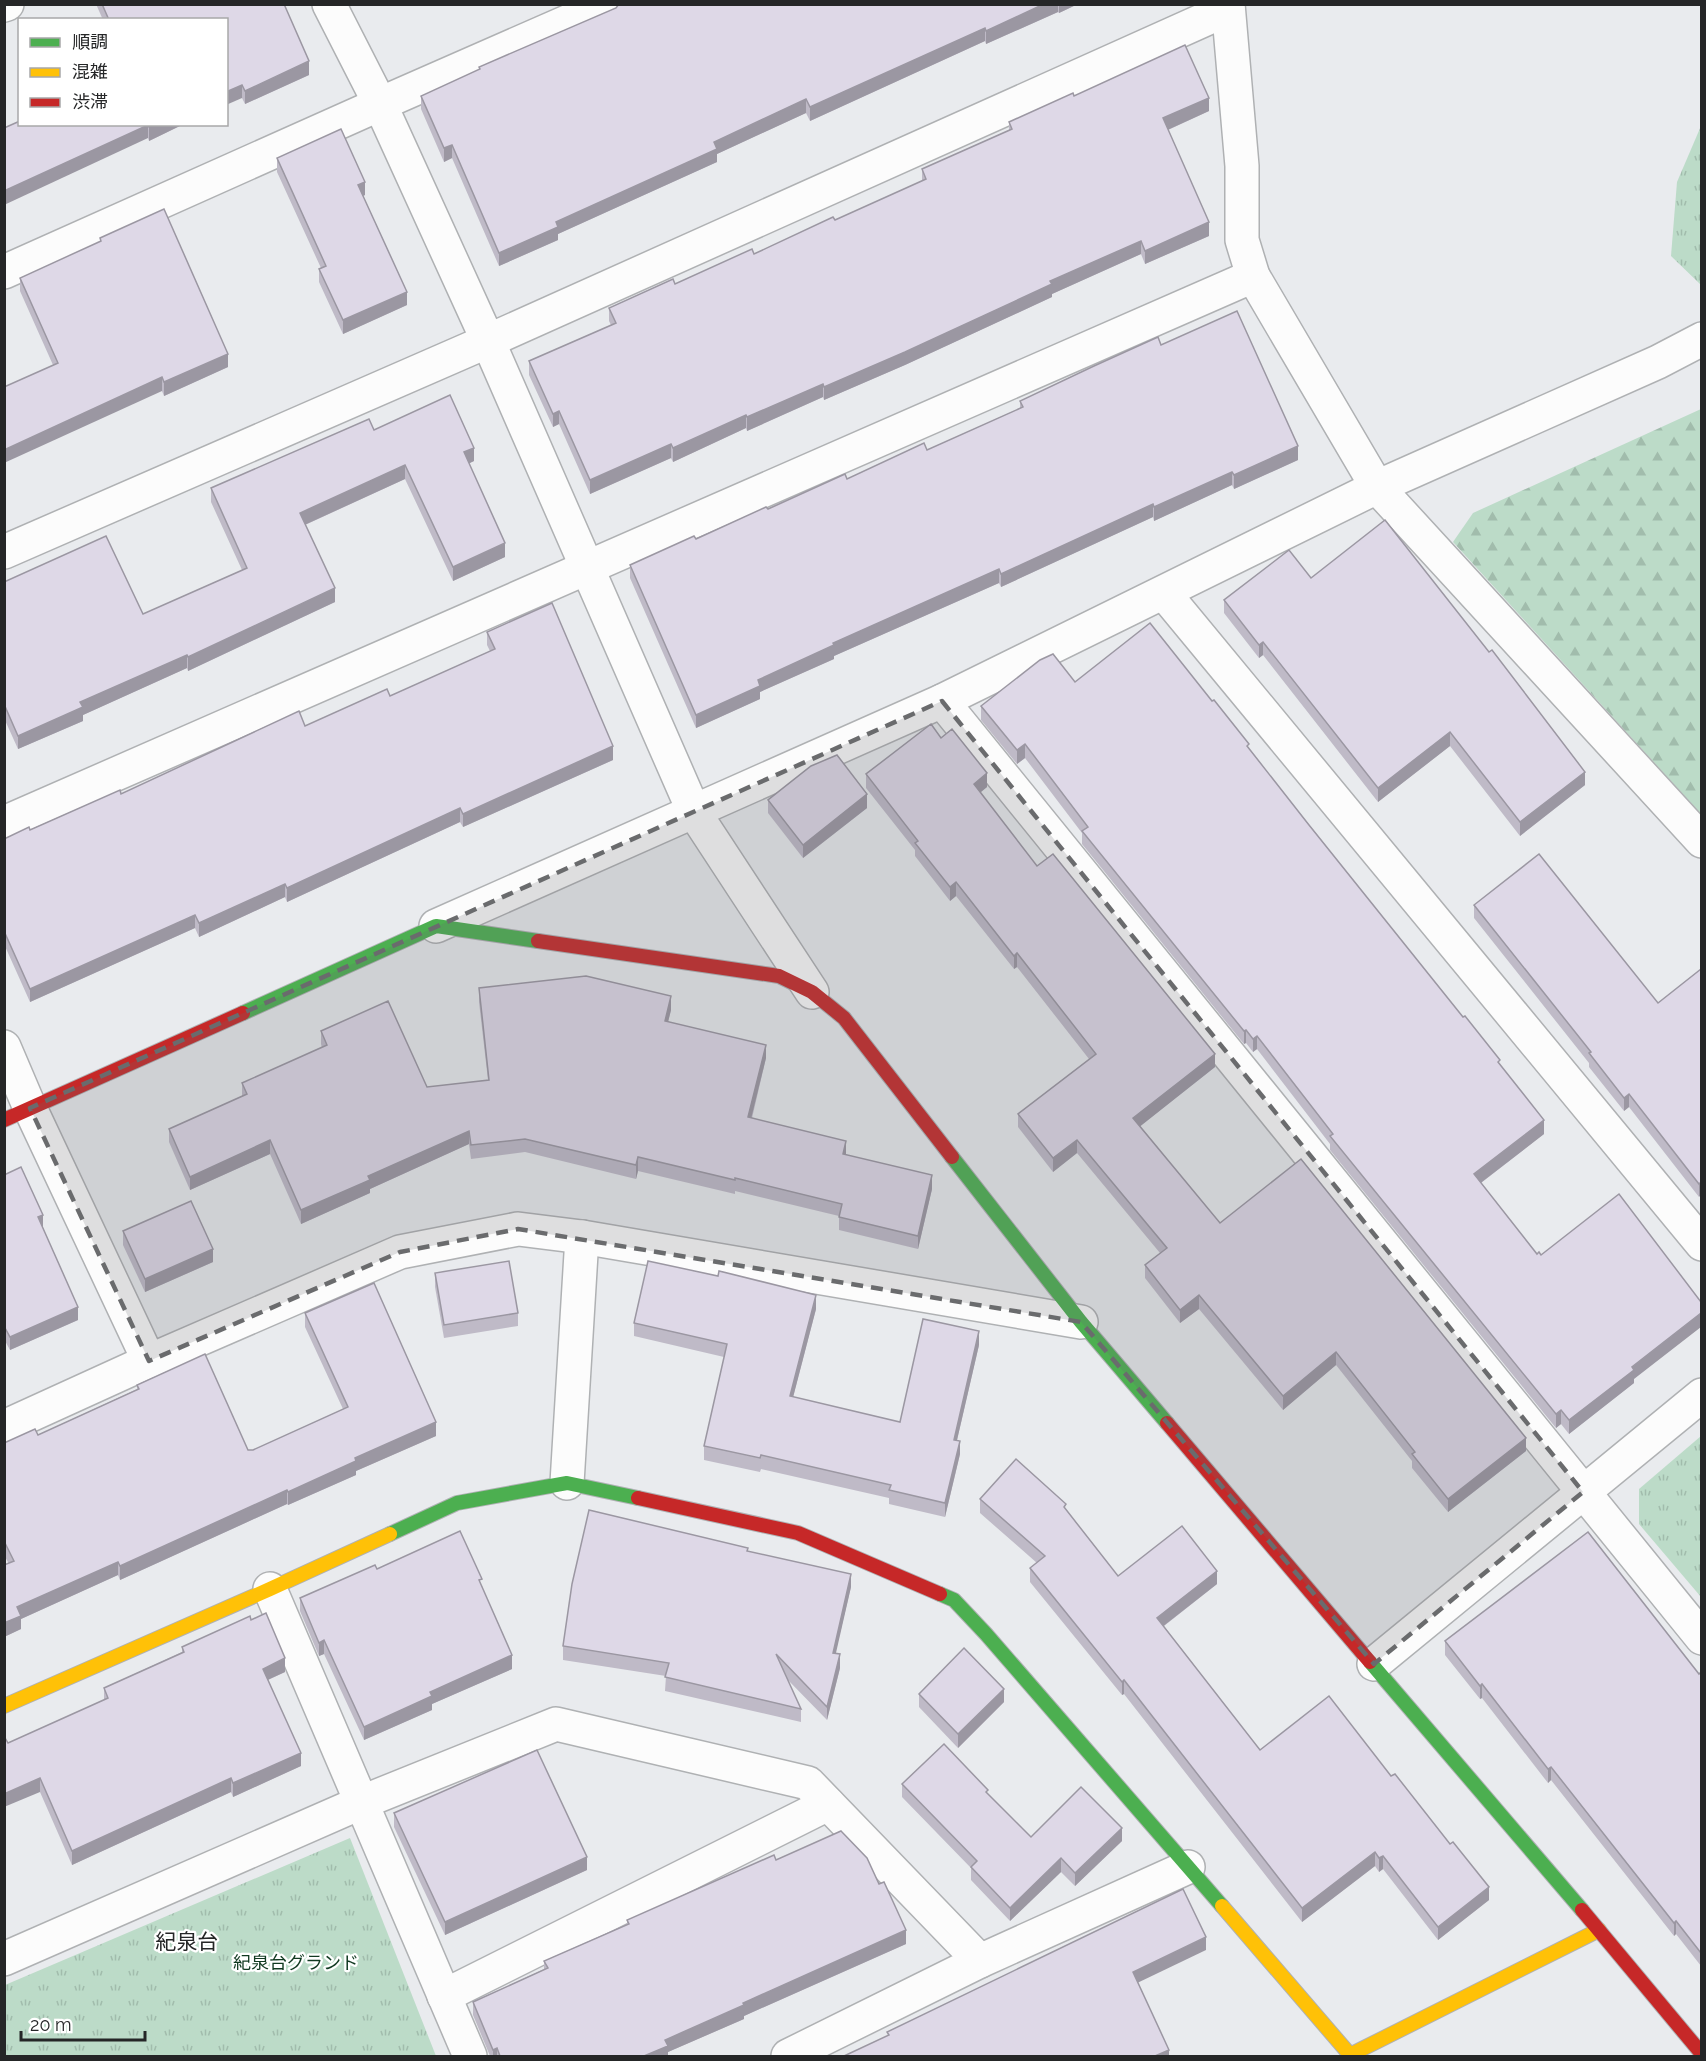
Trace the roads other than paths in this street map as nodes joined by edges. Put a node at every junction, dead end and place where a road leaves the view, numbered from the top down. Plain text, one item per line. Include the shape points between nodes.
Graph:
1 (329, 4) edge
2 (608, 4) edge
3 (1228, 7) edge
4 (380, 104) junction
5 (4, 272) edge
6 (1253, 276) junction
7 (1701, 339) edge
8 (488, 341) junction
9 (1377, 487) junction
10 (4, 552) edge
11 (588, 568) junction
12 (1164, 593) junction
13 (942, 700) junction
14 (693, 812) junction
15 (4, 823) edge
16 (1701, 841) edge
17 (436, 926) junction
18 (812, 992) junction
19 (4, 1047) edge
20 (17, 1114) edge
21 (582, 1237) junction
22 (1701, 1244) edge
23 (1081, 1322) junction
24 (149, 1360) junction
25 (1701, 1395) edge
26 (4, 1427) edge
27 (567, 1483) junction
28 (1583, 1492) junction
29 (270, 1589) junction
30 (1701, 1638) edge
31 (1374, 1664) junction
32 (4, 1706) edge
33 (360, 1803) junction
34 (828, 1804) junction
35 (1188, 1867) junction
36 (1599, 1930) junction
37 (4, 1959) edge
38 (980, 1961) junction
39 (444, 1996) junction
40 (1701, 2054) edge
41 (470, 2056) edge
42 (788, 2056) edge
43 (1350, 2056) edge

1 - 4 street
2 - 4 street
3 - 6 street via 1242,165 1242,240
3 - 8 street
4 - 5 street
4 - 8 street
6 - 9 street
6 - 11 street
7 - 9 street via 1658,362
8 - 10 street
8 - 11 street
9 - 12 street
9 - 16 street
11 - 14 street
11 - 15 street
12 - 13 street
12 - 22 street
13 - 14 street
13 - 28 street
14 - 17 street
14 - 18 street
17 - 18 street via 779,976
17 - 20 street
18 - 23 street via 844,1018
19 - 20 street
20 - 24 street
21 - 23 street
21 - 24 street via 518,1229 400,1252
21 - 27 street
23 - 31 street
24 - 26 street
25 - 28 street
27 - 29 street via 458,1503
27 - 35 street via 798,1533 954,1600
28 - 30 street
28 - 31 street
29 - 32 street
29 - 33 street
31 - 36 street
33 - 34 street via 556,1724 808,1783
33 - 37 street
33 - 39 street
34 - 38 street
34 - 39 street
35 - 38 street
35 - 43 street
36 - 40 street
36 - 43 street
38 - 42 street
39 - 41 street

